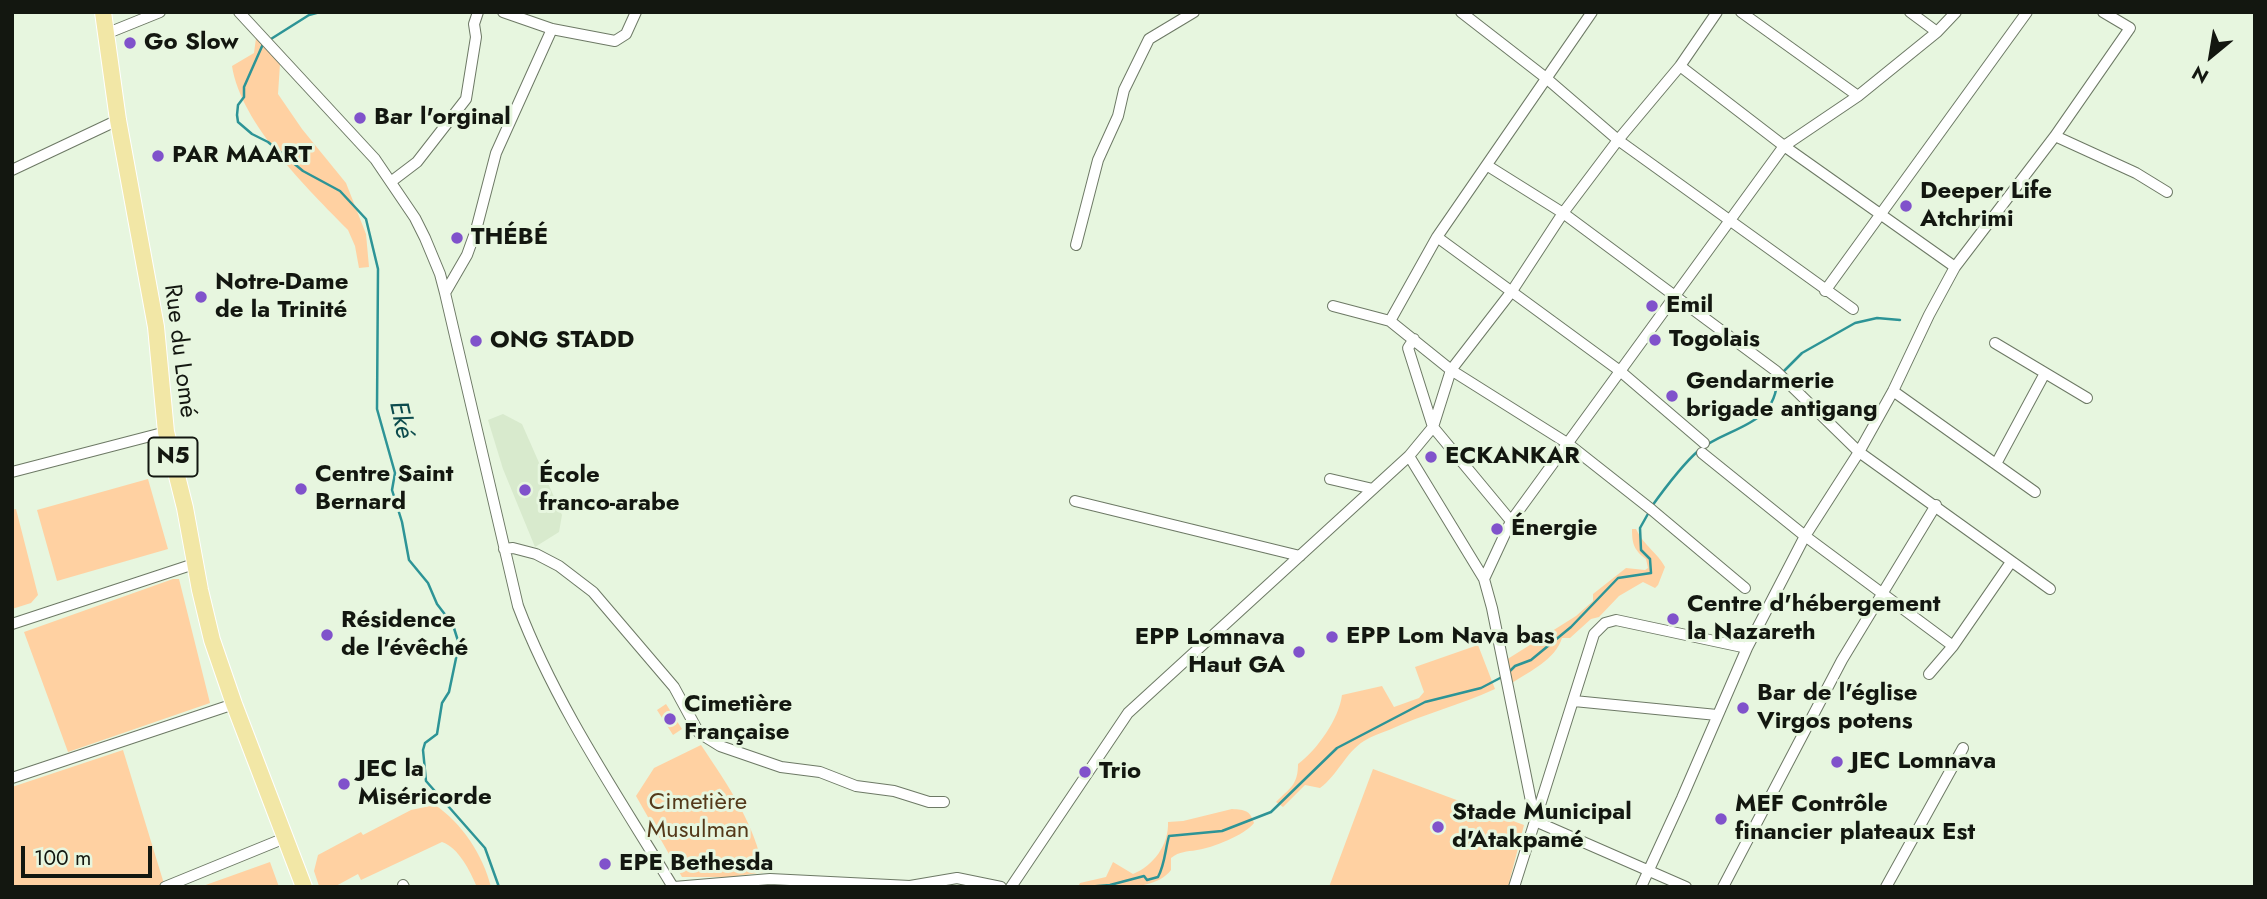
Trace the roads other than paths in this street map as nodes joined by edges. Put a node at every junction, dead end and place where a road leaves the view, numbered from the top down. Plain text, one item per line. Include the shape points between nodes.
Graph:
1 (103, 12) edge
2 (160, 12) edge
3 (239, 12) edge
4 (478, 12) edge
5 (503, 12) edge
6 (636, 12) edge
7 (1194, 12) edge
8 (1461, 12) edge
9 (1592, 12) edge
10 (1717, 12) edge
11 (1741, 12) edge
12 (1910, 12) edge
13 (1956, 12) edge
14 (2026, 12) edge
15 (2104, 12) edge
16 (552, 29) junction
17 (1937, 32) junction
18 (108, 33) junction
19 (1680, 66) junction
20 (1546, 78) junction
21 (1858, 96) junction
22 (118, 120) junction
23 (2055, 136) junction
24 (1618, 141) junction
25 (1784, 146) junction
26 (1488, 166) junction
27 (12, 170) edge
28 (392, 181) junction
29 (2167, 192) dead end
30 (1563, 213) junction
31 (1880, 214) junction
32 (1730, 219) junction
33 (1437, 237) junction
34 (1076, 245) dead end
35 (1955, 267) junction
36 (1512, 291) junction
37 (1825, 291) junction
38 (445, 293) junction
39 (1674, 296) junction
40 (1333, 306) dead end
41 (1853, 309) dead end
42 (1390, 321) junction
43 (1414, 339) junction
44 (1995, 343) dead end
45 (1451, 370) junction
46 (1620, 371) junction
47 (2045, 373) junction
48 (1893, 391) junction
49 (2087, 398) dead end
50 (1433, 427) junction
51 (166, 432) junction
52 (1567, 443) junction
53 (1859, 452) junction
54 (1409, 456) junction
55 (1996, 464) junction
56 (12, 471) edge
57 (1330, 479) dead end
58 (1373, 489) junction
59 (2035, 492) dead end
60 (1075, 501) dead end
61 (1936, 505) junction
62 (1511, 521) junction
63 (1805, 536) junction
64 (504, 549) junction
65 (1300, 556) junction
66 (2011, 562) junction
67 (194, 564) junction
68 (1485, 579) junction
69 (1745, 588) dead end
70 (2050, 589) dead end
71 (1882, 592) junction
72 (12, 624) edge
73 (1953, 646) junction
74 (1747, 648) junction
75 (1929, 674) dead end
76 (1574, 701) junction
77 (234, 704) junction
78 (1717, 715) junction
79 (1963, 748) dead end
80 (12, 778) edge
81 (944, 802) dead end
82 (1535, 821) junction
83 (285, 838) junction
84 (1649, 870) junction
85 (165, 887) edge
86 (304, 887) edge
87 (673, 887) edge
88 (1001, 887) edge
89 (1011, 887) edge
90 (1514, 887) edge
91 (1641, 887) edge
92 (1686, 887) edge
93 (1723, 887) edge
94 (1886, 887) edge

1 - 18 main road, Rue du Lomé / N5
2 - 18 street
3 - 28 street
4 - 28 street via 466,99 417,162
5 - 16 street
6 - 16 street via 626,34 615,41
7 - 34 street via 1149,39 1098,160
8 - 20 street
9 - 20 street
10 - 19 street
11 - 21 street
12 - 17 street
13 - 17 street
14 - 31 street
15 - 23 street via 2130,28
16 - 38 street via 496,153 467,255
17 - 21 street
18 - 22 main road, Rue du Lomé / N5
19 - 24 street
19 - 25 street
20 - 24 street
20 - 26 street
21 - 25 street
22 - 27 street
22 - 51 main road, Rue du Lomé / N5 via 156,327
23 - 29 street
23 - 35 street
24 - 30 street
24 - 32 street
25 - 31 street
25 - 32 street
26 - 30 street
26 - 33 street
28 - 38 street via 420,228
30 - 36 street
30 - 39 street
31 - 35 street
31 - 37 street
32 - 37 street
32 - 39 street
33 - 36 street
33 - 42 street
35 - 48 street
36 - 45 street
36 - 46 street
37 - 41 street
38 - 64 street
39 - 46 street
39 - 53 street via 1780,375
40 - 42 street
42 - 43 street
43 - 45 street
43 - 50 street via 1408,348
44 - 47 street
45 - 50 street
45 - 52 street
46 - 52 street
46 - 63 street
47 - 49 street
47 - 55 street
48 - 53 street
48 - 55 street
50 - 54 street
50 - 62 street
51 - 56 street
51 - 67 main road, Rue du Lomé / N5
52 - 62 street
52 - 69 street
53 - 61 street
53 - 63 street
54 - 58 street
54 - 68 street
55 - 59 street
57 - 58 street
58 - 65 street
60 - 65 street
61 - 66 street
61 - 71 street
62 - 68 street
63 - 71 street
63 - 74 street
64 - 81 street via 536,554 593,592 662,671 699,733 720,746 856,786
64 - 87 street via 518,606 540,659
65 - 89 street via 1128,713
66 - 70 street
66 - 73 street
67 - 72 street
67 - 77 main road, Rue du Lomé / N5 via 212,640
68 - 82 street
71 - 73 street
71 - 93 street
73 - 75 street
74 - 76 street via 1616,620 1605,623 1594,634
74 - 78 street
76 - 78 street
76 - 82 street
77 - 80 street
77 - 83 main road, Rue du Lomé / N5
78 - 84 street
79 - 94 street
82 - 84 street
82 - 90 street
83 - 85 street
83 - 86 main road, Rue du Lomé / N5
84 - 91 street
84 - 92 street
87 - 88 street via 770,879 910,887 957,878

